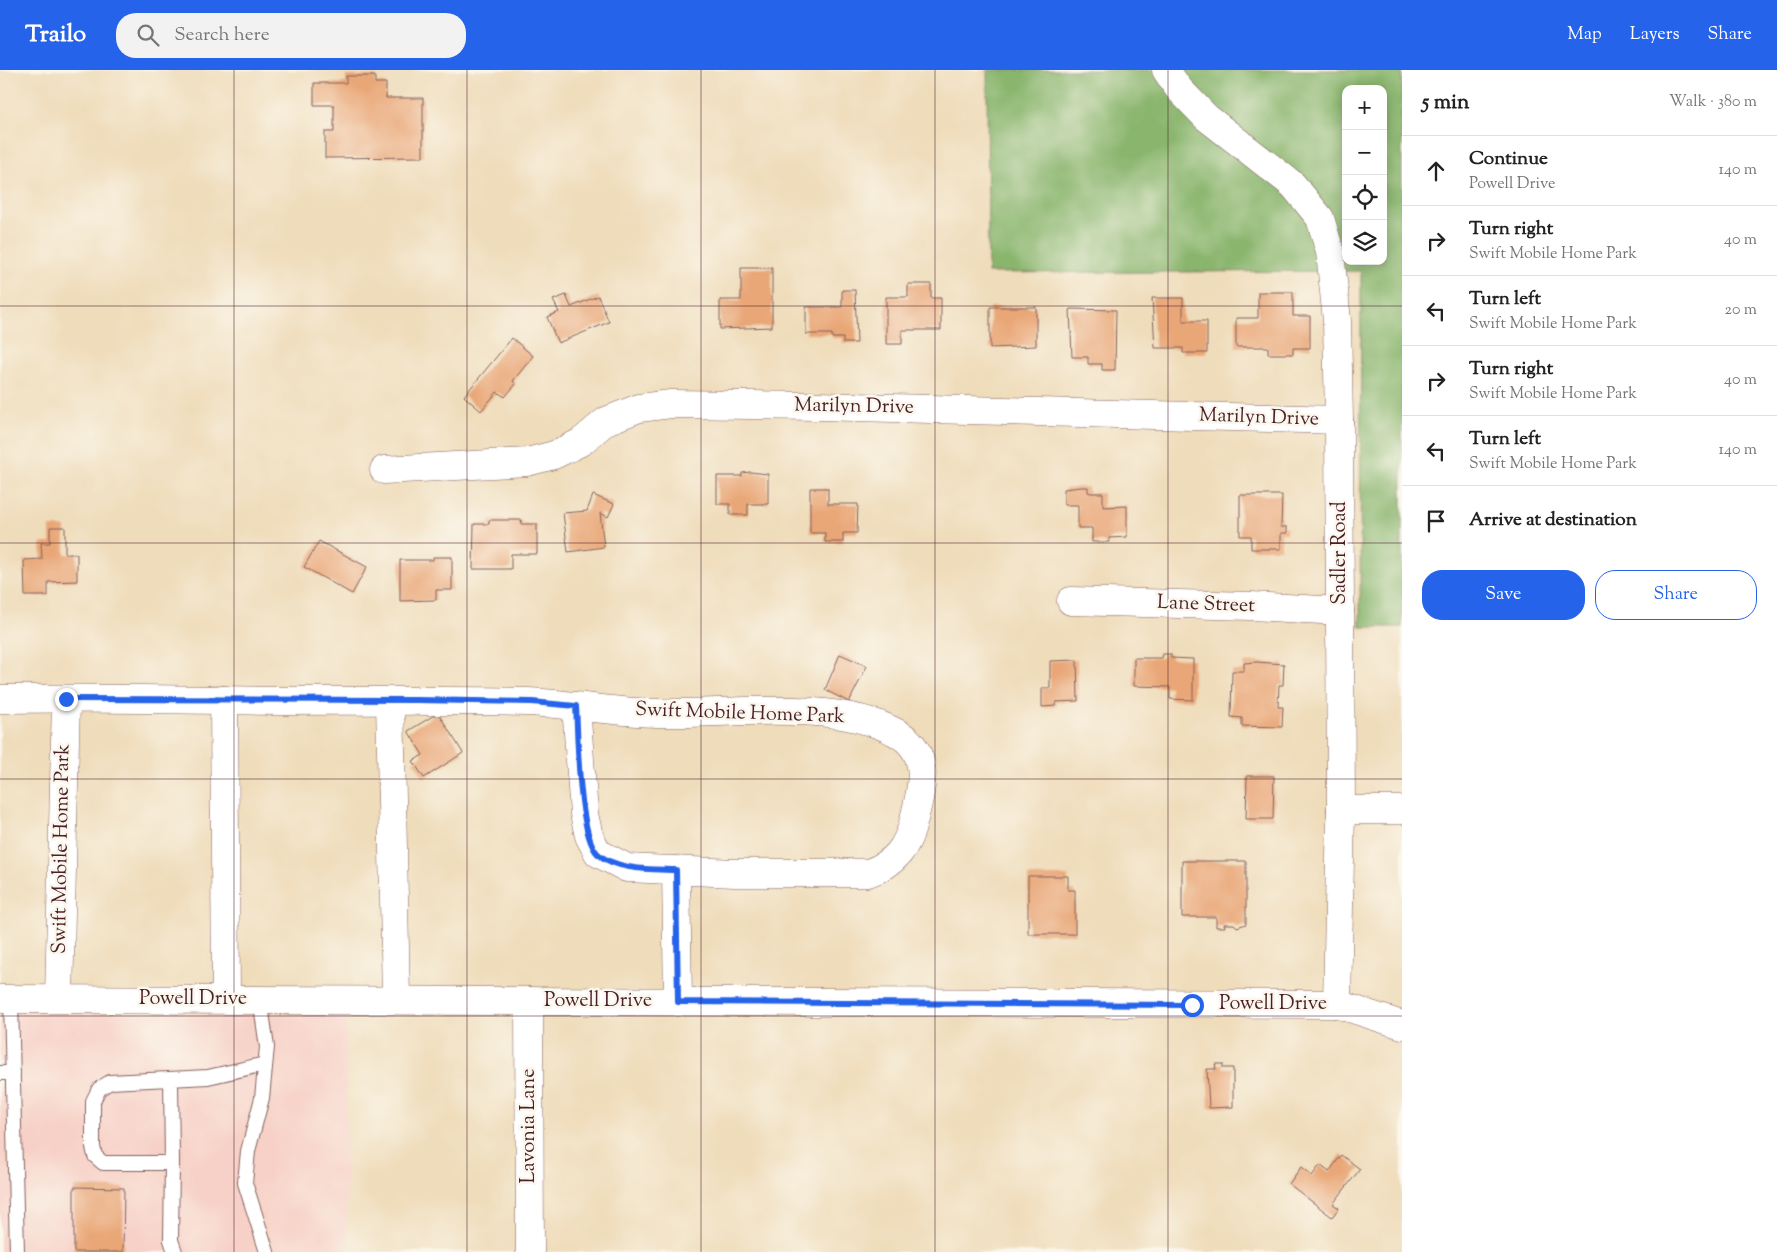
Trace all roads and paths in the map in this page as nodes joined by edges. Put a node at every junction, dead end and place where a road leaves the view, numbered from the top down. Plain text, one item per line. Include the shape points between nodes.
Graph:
1 (1166, 70) edge
2 (1339, 420) junction
3 (384, 470) dead end
4 (1071, 601) dead end
5 (1340, 610) junction
6 (0, 699) edge
7 (66, 699) junction
8 (224, 700) junction
9 (390, 700) junction
10 (576, 706) junction
11 (1341, 810) junction
12 (1402, 810) edge
13 (676, 870) junction
14 (59, 998) junction
15 (5, 999) edge
16 (226, 999) junction
17 (260, 999) junction
18 (396, 999) junction
19 (529, 1001) junction
20 (678, 1002) junction
21 (1337, 1004) junction
22 (1402, 1025) edge
23 (265, 1064) junction
24 (7, 1073) edge
25 (171, 1079) junction
26 (172, 1163) junction
27 (17, 1252) edge
28 (175, 1252) edge
29 (267, 1252) edge
30 (530, 1252) edge

1 - 2 street, Sadler Road via 1178,88 1206,117 1294,185 1320,218 1330,252 1334,282
2 - 3 street, Marilyn Drive via 671,404 639,408 606,421 581,442 554,455 527,462
2 - 5 street, Sadler Road
4 - 5 street, Lane Street
5 - 11 street, Sadler Road
6 - 7 street, Swift Mobile Home Park
7 - 8 street, Swift Mobile Home Park
7 - 14 street, Swift Mobile Home Park
8 - 9 street, Swift Mobile Home Park
8 - 16 street
9 - 10 street, Swift Mobile Home Park via 532,702
9 - 18 street
10 - 13 street, Swift Mobile Home Park via 584,814 589,836 598,854 627,868
10 - 13 street, Swift Mobile Home Park via 656,713 831,714 866,720 896,732 908,740 919,758 923,778 912,831 899,855 884,868 868,873
11 - 12 street
11 - 21 street, Sadler Road
13 - 20 street
14 - 15 street, Powell Drive
14 - 16 street, Powell Drive
15 - 24 lane
16 - 17 street, Powell Drive
17 - 18 street, Powell Drive
17 - 23 lane
18 - 19 street, Powell Drive
19 - 20 street, Powell Drive
19 - 30 street, Lavonia Lane
20 - 21 street, Powell Drive
21 - 22 street, Powell Drive
23 - 25 lane via 208,1077
23 - 29 lane via 262,1098 248,1151 245,1183
24 - 27 lane
25 - 26 lane
25 - 26 lane via 110,1082 99,1089 93,1101 93,1147 95,1156 103,1163
26 - 28 lane via 171,1240

